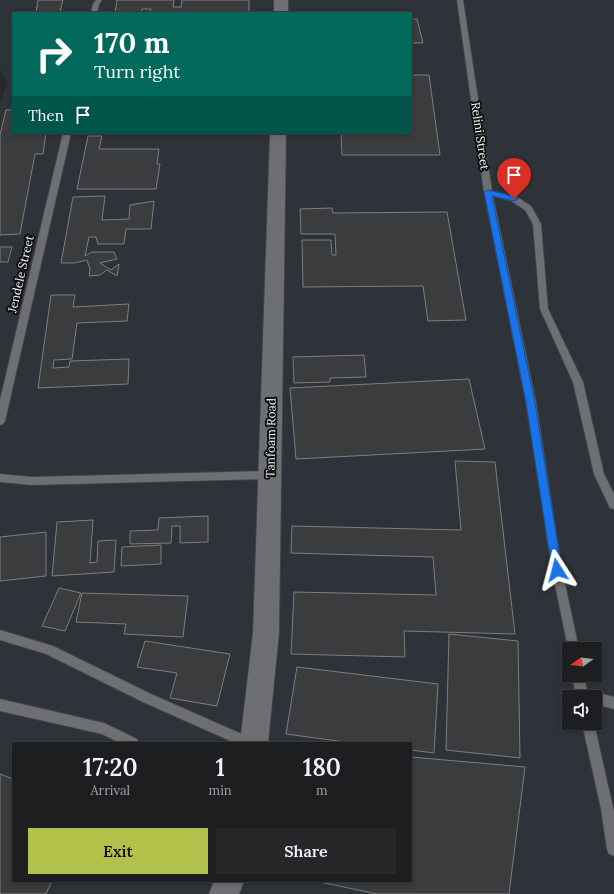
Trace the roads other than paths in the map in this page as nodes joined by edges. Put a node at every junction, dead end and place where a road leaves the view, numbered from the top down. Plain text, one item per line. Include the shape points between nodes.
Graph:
1 (99, 0) edge
2 (281, 0) edge
3 (460, 0) edge
4 (94, 12) edge
5 (281, 12) edge
6 (67, 134) edge
7 (278, 134) edge
8 (488, 192) junction
9 (0, 421) edge
10 (270, 475) junction
11 (0, 478) edge
12 (614, 505) edge
13 (0, 635) edge
14 (571, 642) edge
15 (602, 700) edge
16 (614, 703) edge
17 (0, 705) edge
18 (590, 730) edge
19 (131, 742) edge
20 (247, 742) edge
21 (254, 742) edge
22 (614, 849) edge

1 - 4 lane
2 - 5 street
3 - 8 lane, Relini Street
6 - 9 lane, Jendele Street
7 - 10 street, Tanfoam Road
8 - 12 lane via 514,199 528,208 537,224 544,309 578,382 599,474
8 - 14 lane, Relini Street via 531,403
10 - 11 lane via 32,481
10 - 21 street, Tanfoam Road via 266,633
13 - 20 lane via 49,650 147,698
15 - 16 lane
17 - 19 lane via 104,729
18 - 22 lane via 608,809

